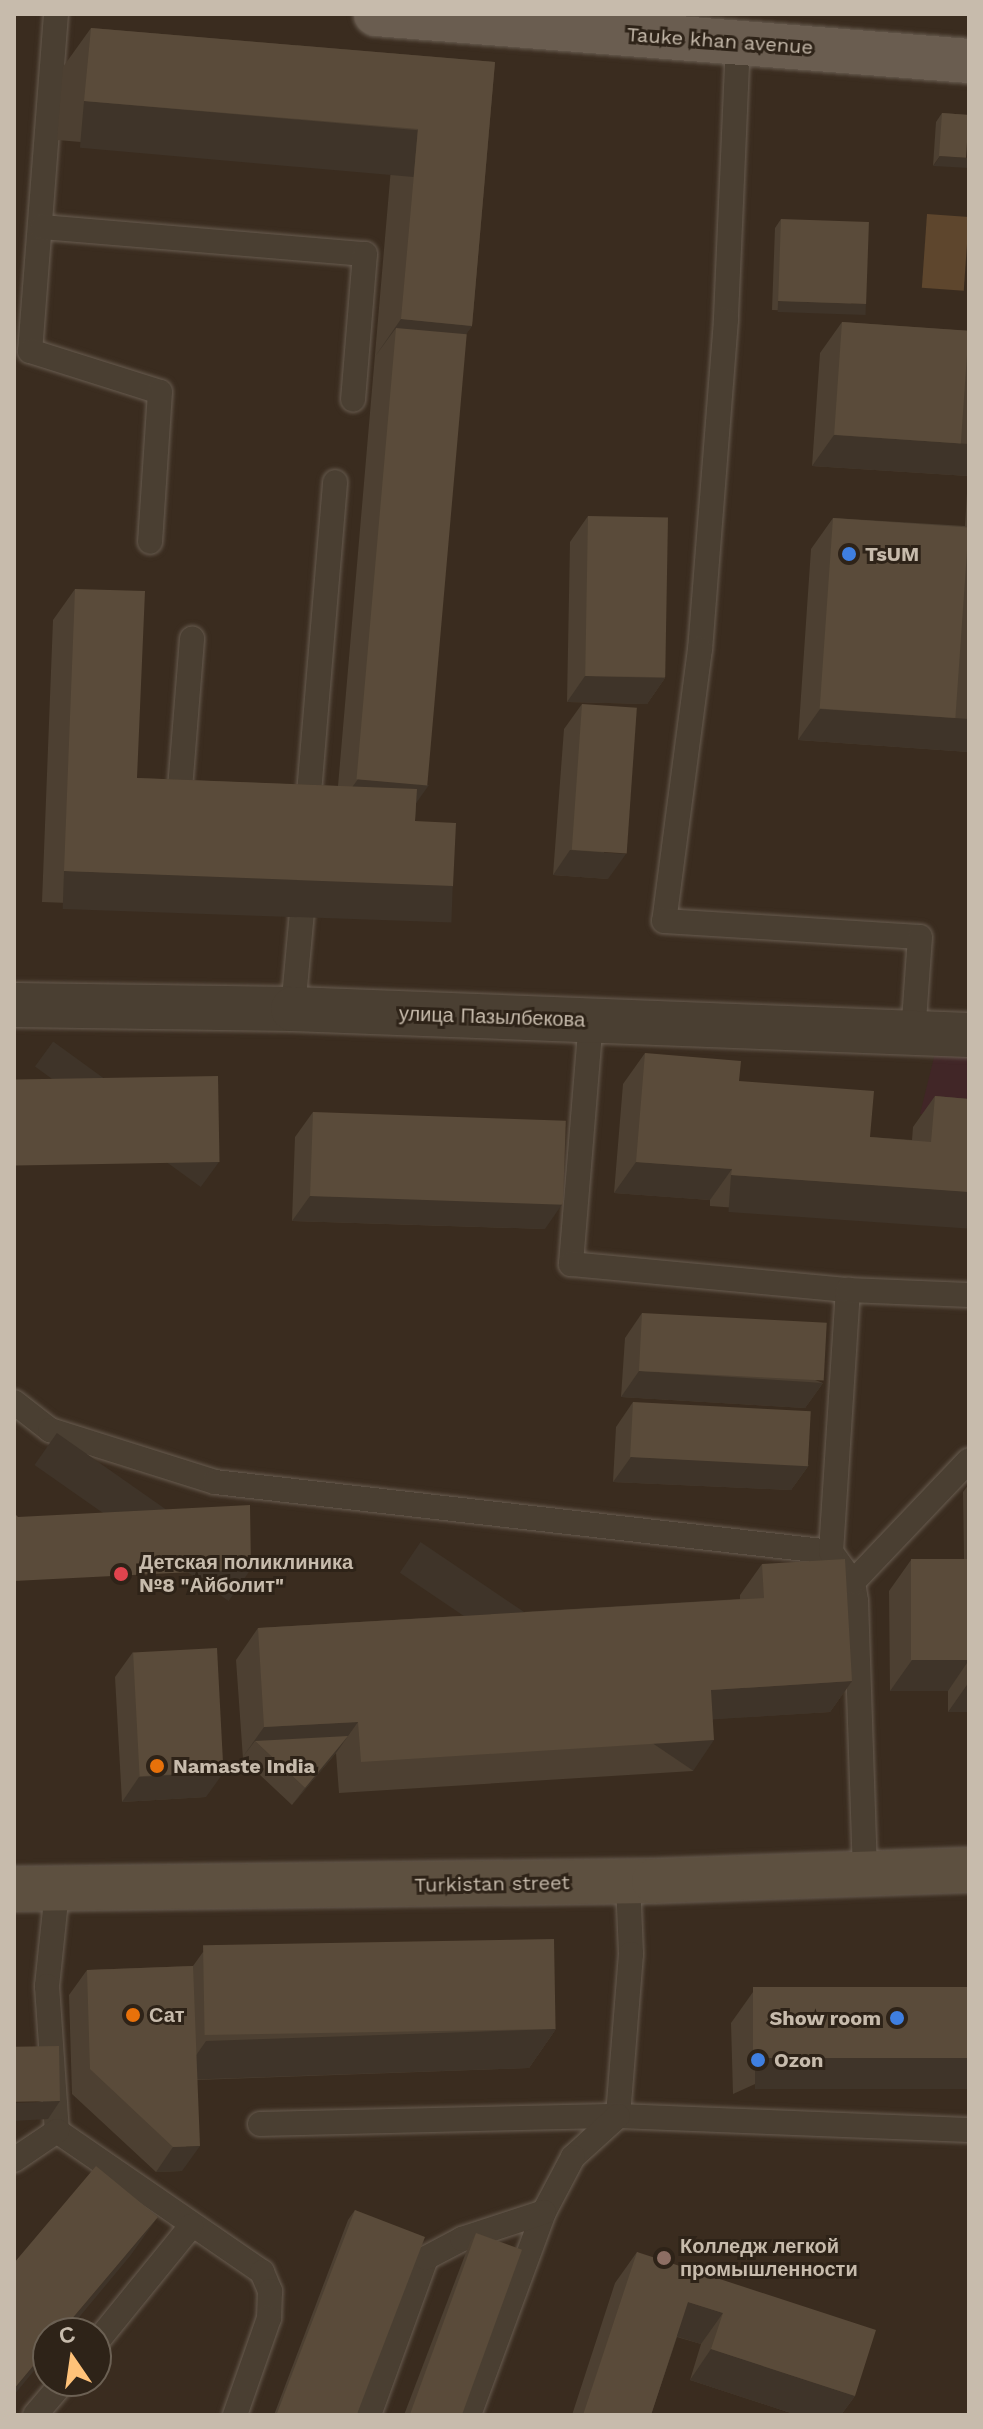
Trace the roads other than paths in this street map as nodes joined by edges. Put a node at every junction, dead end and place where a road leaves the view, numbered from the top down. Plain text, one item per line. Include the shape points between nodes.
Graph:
1 (56, 14) edge
2 (376, 14) edge
3 (738, 42) junction
4 (969, 61) edge
5 (42, 227) junction
6 (353, 400) dead end
7 (335, 482) dead end
8 (150, 542) dead end
9 (192, 639) dead end
10 (207, 802) edge
11 (279, 804) edge
12 (302, 912) edge
13 (14, 1005) edge
14 (293, 1009) junction
15 (591, 1020) junction
16 (913, 1034) junction
17 (969, 1035) edge
18 (848, 1290) junction
19 (969, 1295) edge
20 (14, 1402) edge
21 (969, 1460) edge
22 (831, 1552) junction
23 (853, 1582) junction
24 (969, 1870) edge
25 (865, 1873) junction
26 (628, 1882) junction
27 (14, 1889) edge
28 (57, 1891) junction
29 (618, 2116) junction
30 (260, 2124) dead end
31 (969, 2130) edge
32 (57, 2131) junction
33 (14, 2160) edge
34 (544, 2212) junction
35 (191, 2226) junction
36 (112, 2323) edge
37 (50, 2397) edge
38 (35, 2415) edge
39 (235, 2415) edge
40 (369, 2415) edge
41 (469, 2415) edge

1 - 5 lane
2 - 3 main road, Tauke khan avenue
3 - 4 main road, Tauke khan avenue
3 - 16 lane via 726,320 700,649 664,921 920,937
5 - 6 lane via 365,254
5 - 8 lane via 30,351 160,392
7 - 11 lane via 307,811
9 - 10 lane via 179,801
12 - 14 lane
13 - 14 street, улица Пазылбекова
14 - 15 street, улица Пазылбекова
15 - 16 street, улица Пазылбекова
15 - 18 lane via 571,1264
16 - 17 street, улица Пазылбекова
18 - 19 lane
18 - 22 lane via 828,1427
20 - 22 lane via 50,1430 215,1482
21 - 23 lane
22 - 23 lane
23 - 25 lane
24 - 25 main road, Turkistan street
25 - 26 main road, Turkistan street
26 - 28 main road, Turkistan street
26 - 29 lane via 631,1954
27 - 28 main road, Turkistan street
28 - 32 lane via 47,1986
29 - 30 lane
29 - 31 lane
29 - 34 lane via 573,2157
32 - 33 lane
32 - 35 lane
34 - 40 lane via 462,2239 426,2258
34 - 41 lane
35 - 36 lane
35 - 39 lane via 262,2272 270,2291 269,2318
37 - 38 lane

